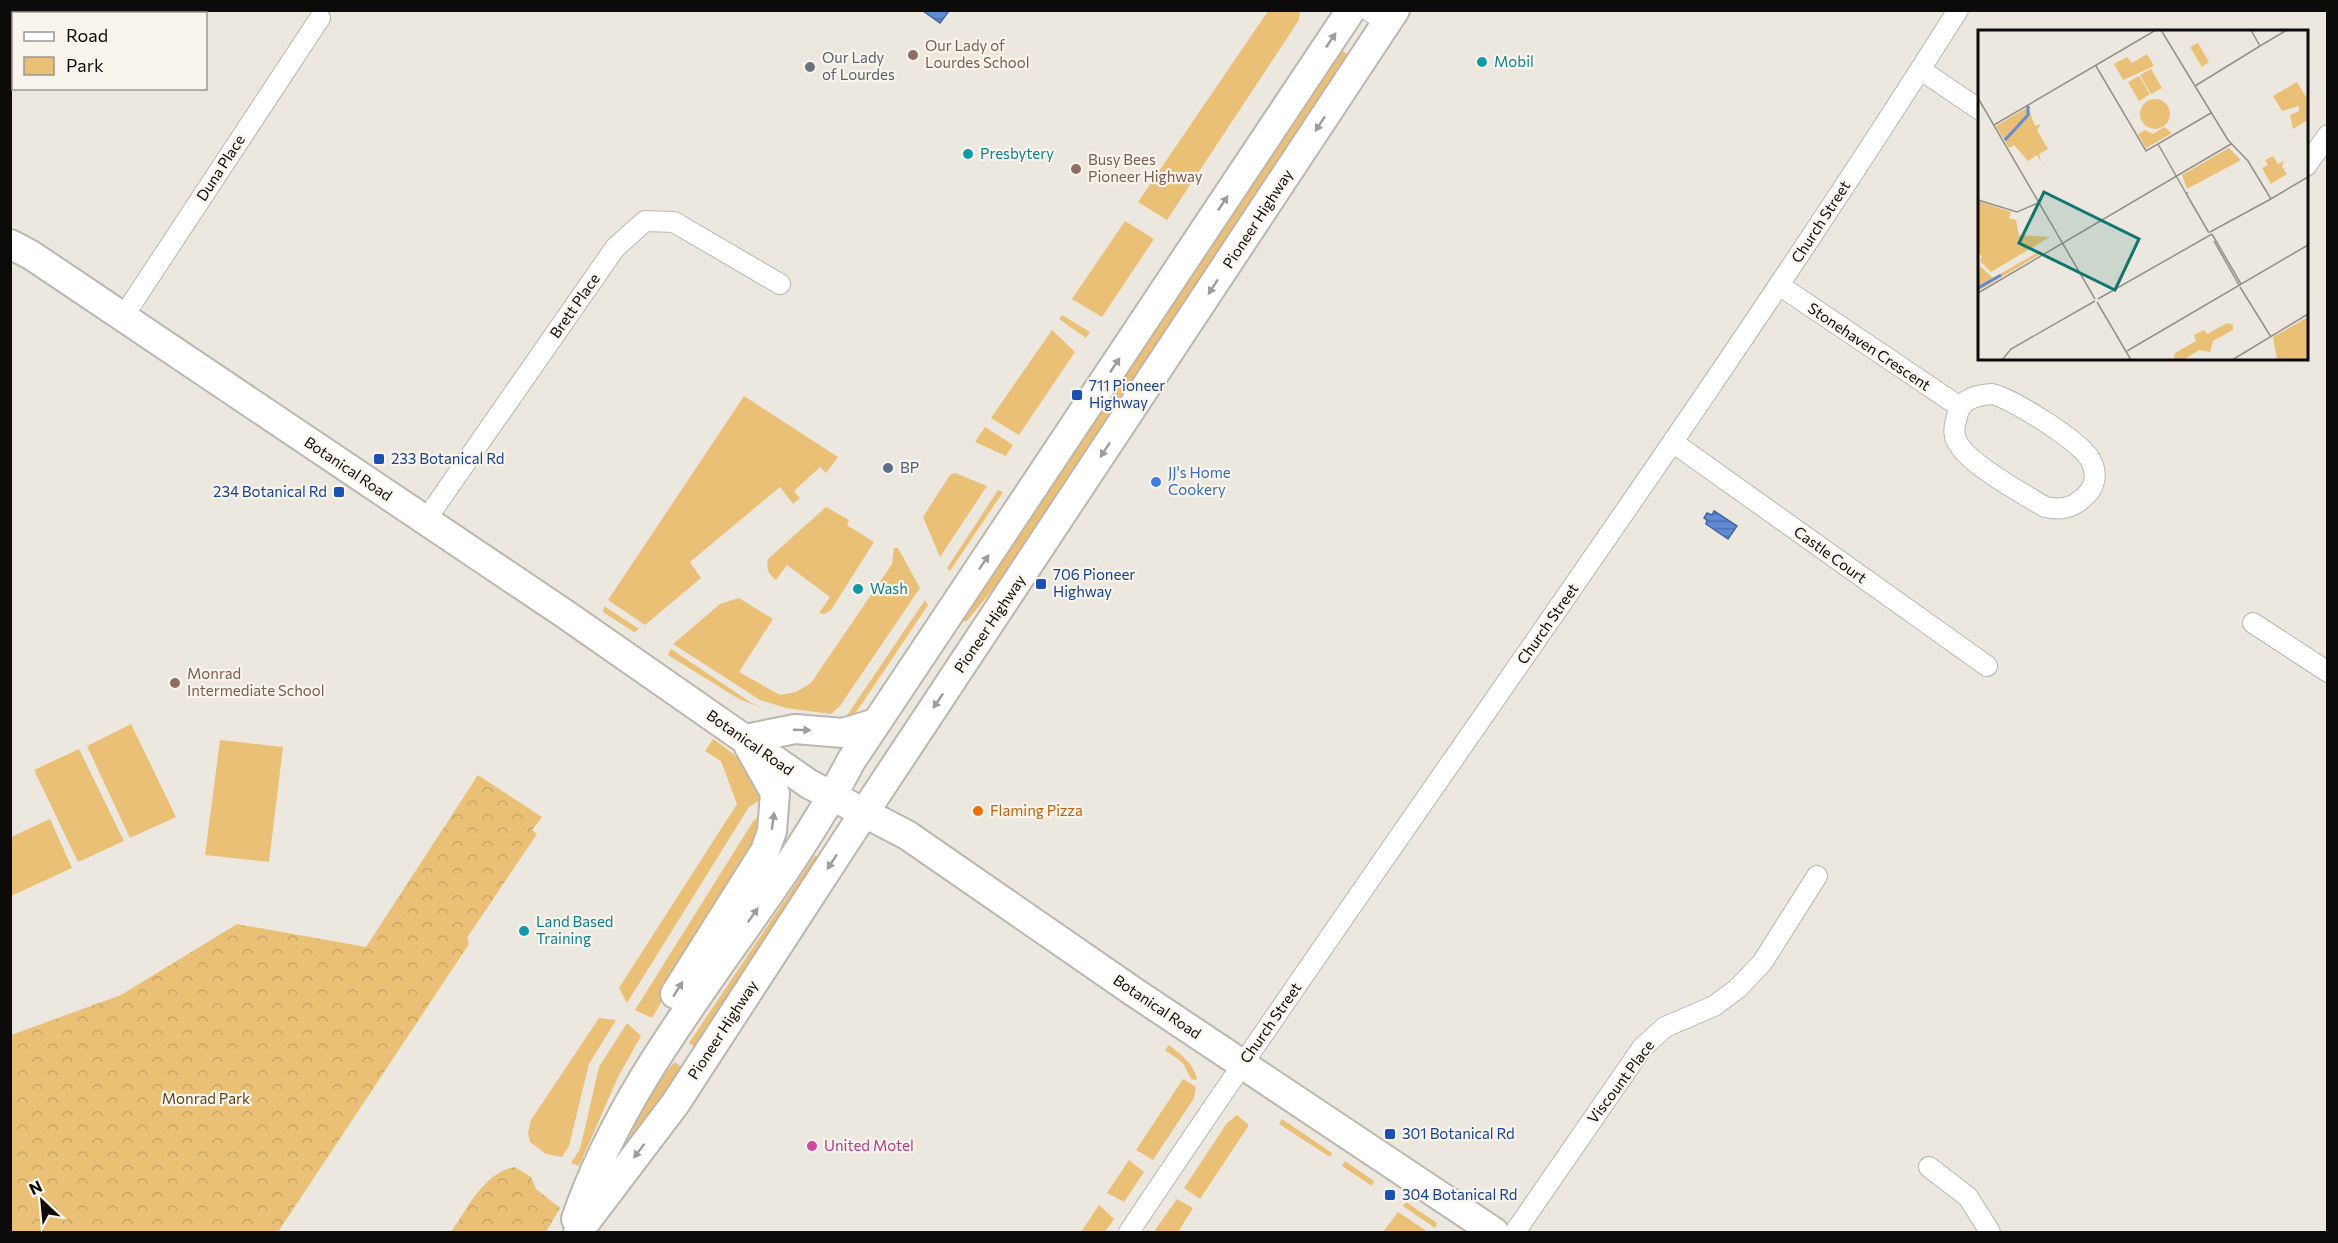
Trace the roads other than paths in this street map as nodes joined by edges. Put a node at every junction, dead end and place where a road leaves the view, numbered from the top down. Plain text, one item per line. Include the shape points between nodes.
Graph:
1 (1351, 10) edge
2 (1958, 10) edge
3 (1383, 15) edge
4 (320, 18) dead end
5 (1921, 70) junction
6 (1978, 109) edge
7 (2328, 135) edge
8 (2308, 165) edge
9 (10, 244) edge
10 (780, 284) dead end
11 (1779, 285) junction
12 (123, 317) junction
13 (1960, 407) junction
14 (1674, 443) junction
15 (425, 521) junction
16 (2253, 623) dead end
17 (1987, 666) dead end
18 (2328, 672) edge
19 (876, 723) junction
20 (745, 740) junction
21 (832, 796) junction
22 (864, 813) junction
23 (1817, 876) dead end
24 (1243, 1064) junction
25 (611, 1138) junction
26 (1929, 1167) dead end
27 (571, 1233) edge
28 (578, 1233) edge
29 (1129, 1233) edge
30 (1494, 1233) edge
31 (1515, 1233) edge
32 (1990, 1233) edge

19 -> 1 main road
2 - 5 street, Church Street
3 -> 22 main road, Pioneer Highway
4 - 12 street, Duna Place
5 - 6 street
5 - 11 street, Church Street
7 - 8 street
9 - 12 main road, Botanical Road
10 - 15 street, Brett Place via 674,222 645,221 615,248
11 - 13 street, Stonehaven Crescent
11 - 14 street, Church Street
12 - 15 main road, Botanical Road
13 - 13 street via 1955,428 1959,446 1972,459 2045,507 2072,507 2092,489 2095,474 2091,459 2080,447 2013,402 2003,396 1980,395
14 - 17 street, Castle Court
14 - 24 street, Church Street
15 - 20 main road, Botanical Road
16 - 18 street
20 -> 19 main road via 795,729 843,733
19 - 21 main road
20 - 21 main road, Botanical Road
25 -> 20 main road via 645,1042 765,851 772,831 776,794
21 - 22 main road, Botanical Road
25 -> 21 main road via 666,1042 808,837
22 - 24 main road, Botanical Road via 907,835
22 -> 28 main road, Pioneer Highway via 675,1104
23 - 31 street, Viscount Place via 1762,963 1737,989 1714,1006 1665,1027 1642,1048
24 - 29 street, Church Street
24 - 30 main road, Botanical Road
25 - 27 main road
26 - 32 street via 1968,1197

